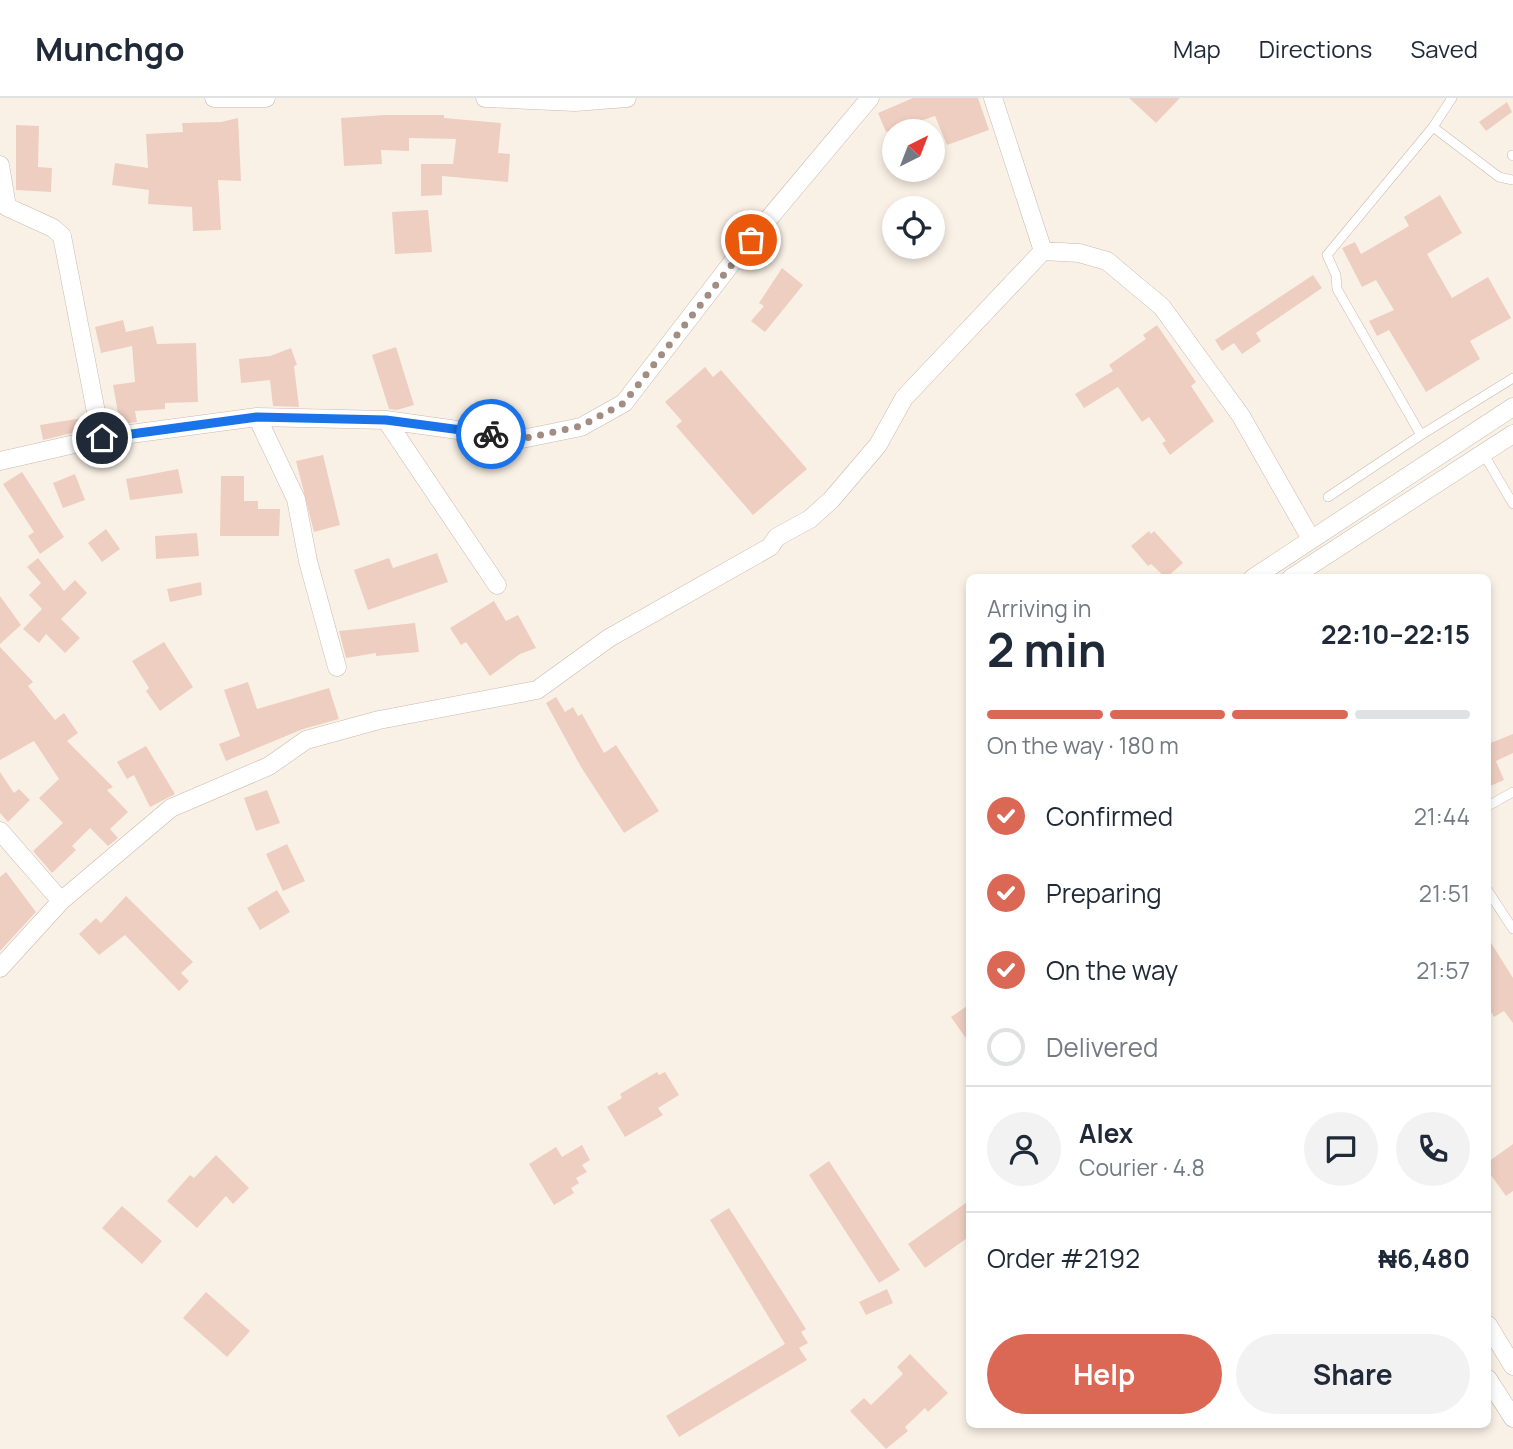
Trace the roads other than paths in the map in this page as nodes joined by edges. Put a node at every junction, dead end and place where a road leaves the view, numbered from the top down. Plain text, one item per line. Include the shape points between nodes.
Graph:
1 (214, 98) edge
2 (266, 98) edge
3 (485, 98) edge
4 (627, 98) edge
5 (870, 98) edge
6 (993, 98) edge
7 (1452, 98) edge
8 (242, 99) edge
9 (1433, 127) junction
10 (0, 165) edge
11 (1513, 180) edge
12 (1043, 251) junction
13 (1513, 378) edge
14 (1513, 407) edge
15 (257, 417) junction
16 (386, 420) junction
17 (1513, 434) edge
18 (1421, 435) junction
19 (102, 438) junction
20 (1483, 453) junction
21 (0, 461) edge
22 (1328, 498) dead end
23 (1513, 504) edge
24 (1311, 539) junction
25 (1258, 574) edge
26 (1297, 574) edge
27 (497, 585) dead end
28 (337, 667) dead end
29 (1513, 792) edge
30 (1491, 804) edge
31 (0, 831) edge
32 (1491, 896) edge
33 (61, 901) junction
34 (1513, 929) edge
35 (0, 968) edge
36 (1491, 1330) edge
37 (1513, 1366) edge
38 (1491, 1384) edge
39 (1513, 1418) edge

1 - 8 street
2 - 8 street
3 - 4 street via 575,102
5 - 16 street via 734,260 624,403 581,426 522,439
6 - 12 street
7 - 9 lane
9 - 11 lane via 1499,177
9 - 18 lane via 1328,255 1337,289
10 - 19 street via 6,207 62,236
12 - 24 street via 1079,253 1107,261 1162,307 1241,416
12 - 33 street via 904,398 878,445 831,500 770,547 609,638 537,690 379,720 306,740 269,766 171,808
13 - 18 lane
14 - 24 street
15 - 16 street
15 - 19 street
15 - 28 street via 296,499
16 - 27 street
17 - 20 street
18 - 22 lane
19 - 21 street
20 - 23 lane
20 - 26 street
24 - 25 street
29 - 30 lane
31 - 33 street
32 - 34 lane
33 - 35 street
36 - 37 street
38 - 39 street

